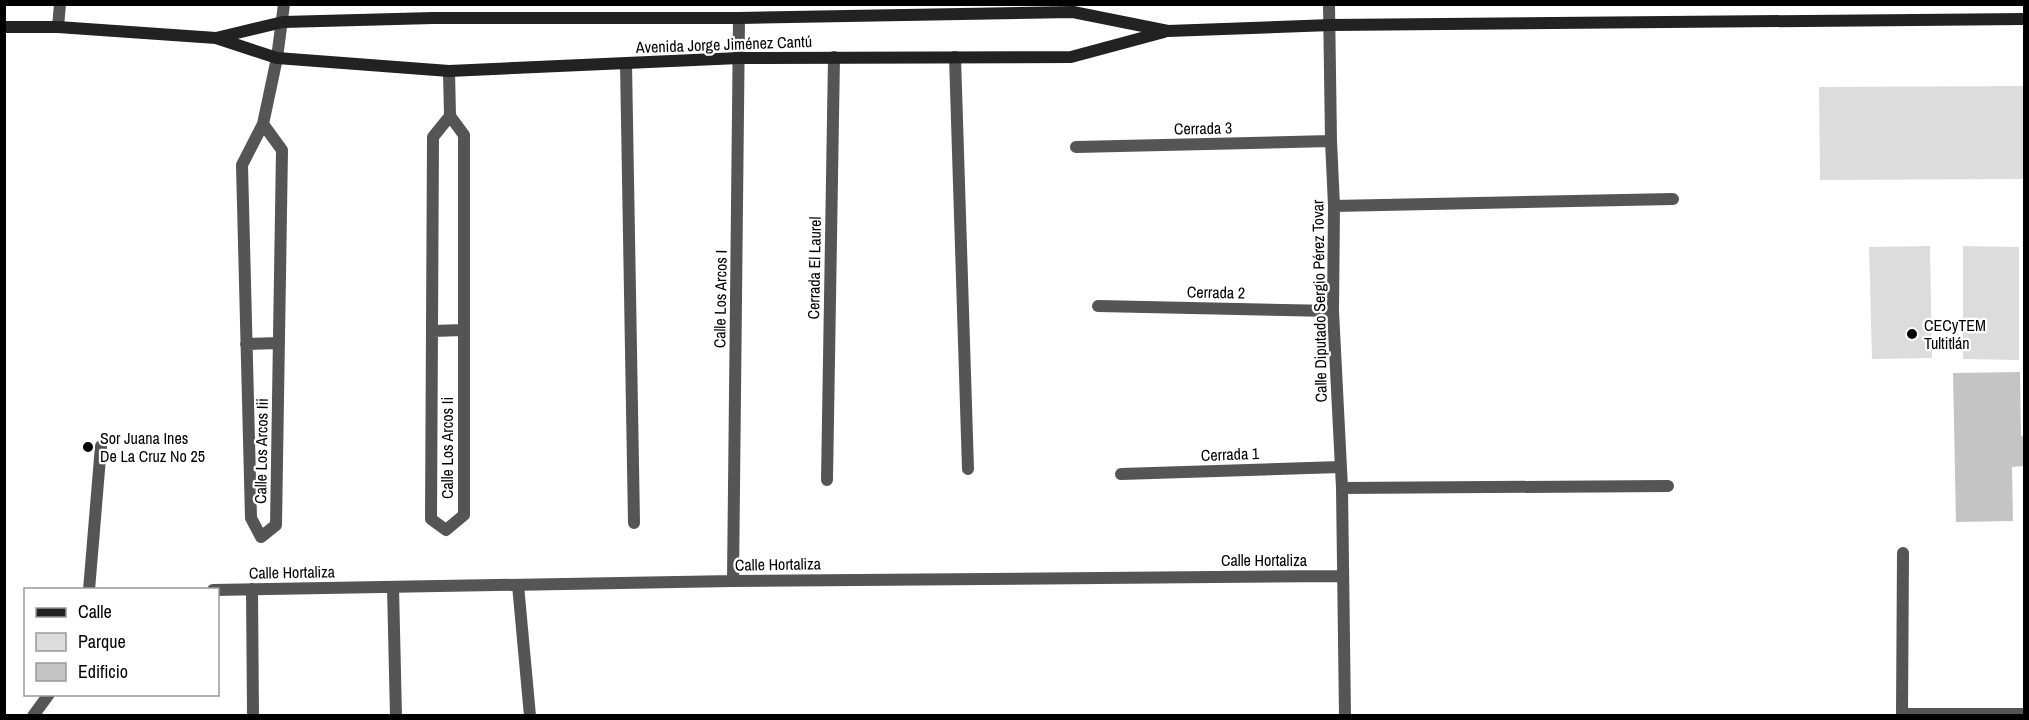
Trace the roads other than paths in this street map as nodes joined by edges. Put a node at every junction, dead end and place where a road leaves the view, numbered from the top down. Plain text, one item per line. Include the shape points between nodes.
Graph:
1 (60, 4) edge
2 (284, 4) edge
3 (1329, 4) edge
4 (739, 18) junction
5 (2025, 20) edge
6 (283, 22) junction
7 (1331, 25) junction
8 (4, 27) edge
9 (58, 27) junction
10 (1168, 31) junction
11 (216, 38) junction
12 (834, 57) junction
13 (955, 57) junction
14 (278, 58) junction
15 (739, 58) junction
16 (626, 63) junction
17 (449, 71) junction
18 (450, 116) junction
19 (263, 124) junction
20 (1331, 141) junction
21 (1076, 147) dead end
22 (1673, 199) dead end
23 (1334, 206) junction
24 (1098, 306) dead end
25 (1333, 311) junction
26 (464, 330) junction
27 (432, 331) junction
28 (279, 343) junction
29 (246, 344) junction
30 (100, 446) dead end
31 (1340, 467) junction
32 (968, 469) dead end
33 (1121, 474) dead end
34 (827, 480) dead end
35 (1668, 486) dead end
36 (1342, 488) junction
37 (634, 523) dead end
38 (1903, 553) dead end
39 (1342, 576) junction
40 (733, 581) junction
41 (518, 585) junction
42 (393, 587) junction
43 (89, 588) edge
44 (252, 589) junction
45 (219, 590) edge
46 (48, 696) edge
47 (2025, 714) edge
48 (1345, 715) edge
49 (33, 716) edge
50 (253, 716) edge
51 (396, 716) edge
52 (531, 716) edge
53 (1332, 716) edge

1 - 9 street
2 - 6 street, Calle Los Arcos Iii
3 - 7 street, Calle Diputado Sergio Pérez Tovar
4 - 6 main road
4 - 10 main road via 1073,12
4 - 15 street, Calle Los Arcos I
5 - 7 main road
6 - 11 main road
6 - 14 street, Calle Los Arcos Iii
7 - 10 main road
7 - 20 street, Calle Diputado Sergio Pérez Tovar
8 - 9 main road
9 - 11 main road
10 - 13 main road, Avenida Jorge Jiménez Cantú via 1071,57
11 - 14 main road, Avenida Jorge Jiménez Cantú
12 - 13 main road, Avenida Jorge Jiménez Cantú
12 - 15 main road, Avenida Jorge Jiménez Cantú
12 - 34 street, Cerrada El Laurel
13 - 32 street
14 - 17 main road, Avenida Jorge Jiménez Cantú
14 - 19 street, Calle Los Arcos Iii
15 - 16 main road, Avenida Jorge Jiménez Cantú
15 - 40 street, Calle Los Arcos I
16 - 17 main road, Avenida Jorge Jiménez Cantú
16 - 37 street
17 - 18 street, Calle Los Arcos Ii
18 - 26 street, Calle Los Arcos Ii via 464,135
18 - 27 street, Calle Los Arcos Ii via 434,137
19 - 28 street, Calle Los Arcos Iii via 282,150
19 - 29 street, Calle Los Arcos Iii via 242,165
20 - 21 street, Cerrada 3
20 - 23 street, Calle Diputado Sergio Pérez Tovar
22 - 23 street
23 - 25 street, Calle Diputado Sergio Pérez Tovar
24 - 25 street, Cerrada 2
25 - 31 street, Calle Diputado Sergio Pérez Tovar
26 - 27 street
26 - 27 street, Calle Los Arcos Ii via 464,515 446,530 431,519
28 - 29 street
28 - 29 street, Calle Los Arcos Iii via 276,525 261,537 250,518
30 - 43 street
31 - 33 street, Cerrada 1
31 - 36 street, Calle Diputado Sergio Pérez Tovar
35 - 36 street
36 - 39 street, Calle Diputado Sergio Pérez Tovar
38 - 47 street via 1902,714
39 - 40 street, Calle Hortaliza
39 - 48 street, Calle Diputado Sergio Pérez Tovar
40 - 41 street, Calle Hortaliza
41 - 42 street, Calle Hortaliza
41 - 52 street
42 - 44 street, Calle Hortaliza
42 - 51 street
44 - 45 street, Calle Hortaliza
44 - 50 street
46 - 49 street
48 - 53 street

